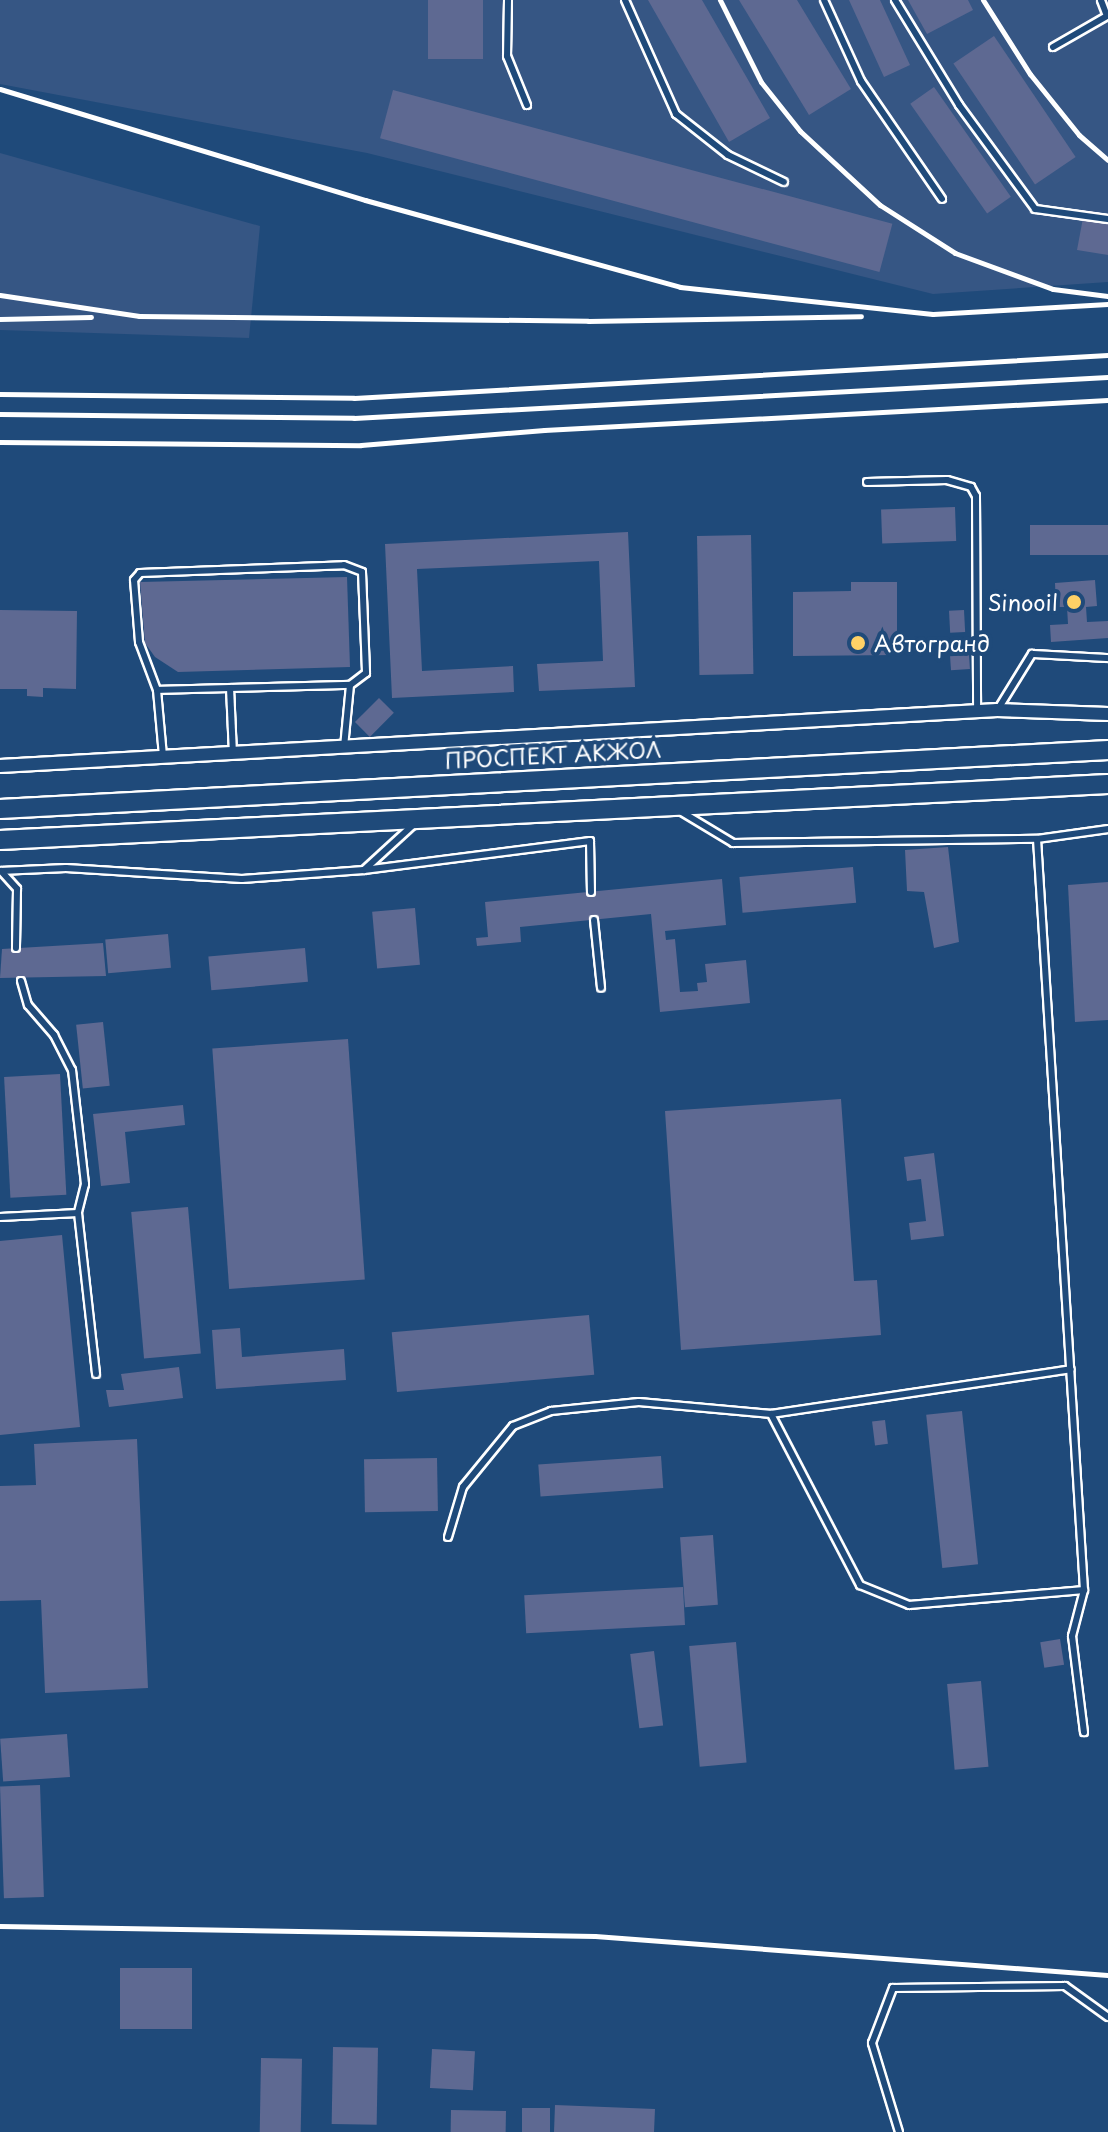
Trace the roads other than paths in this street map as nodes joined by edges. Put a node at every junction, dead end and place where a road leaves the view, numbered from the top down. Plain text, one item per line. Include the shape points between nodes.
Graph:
1 (508, 0) edge
2 (625, 0) edge
3 (824, 0) edge
4 (895, 0) edge
5 (1101, 0) edge
6 (1108, 17) edge
7 (1053, 47) dead end
8 (527, 105) dead end
9 (784, 182) dead end
10 (942, 199) dead end
11 (1108, 219) edge
12 (867, 482) dead end
13 (1108, 658) edge
14 (350, 685) junction
15 (230, 688) junction
16 (157, 690) junction
17 (997, 710) junction
18 (977, 711) junction
19 (1108, 714) edge
20 (344, 747) junction
21 (1108, 750) edge
22 (233, 753) junction
23 (164, 757) junction
24 (0, 766) edge
25 (585, 776) junction
26 (1108, 784) edge
27 (670, 805) junction
28 (0, 809) edge
29 (588, 810) junction
30 (422, 818) junction
31 (1108, 829) edge
32 (1037, 839) junction
33 (0, 840) edge
34 (364, 870) junction
35 (0, 871) edge
36 (591, 892) dead end
37 (594, 920) dead end
38 (16, 948) dead end
39 (21, 981) dead end
40 (601, 988) dead end
41 (78, 1213) junction
42 (0, 1217) edge
43 (1071, 1369) junction
44 (96, 1374) dead end
45 (771, 1414) junction
46 (448, 1537) dead end
47 (1084, 1590) junction
48 (1084, 1732) dead end
49 (1108, 2017) edge
50 (899, 2132) edge

1 - 8 lane via 507,56
2 - 9 lane via 676,114 728,155
3 - 10 lane via 861,81
4 - 11 lane via 959,105 1035,209
5 - 6 lane
6 - 7 lane
12 - 18 lane via 947,480 971,487 976,496
13 - 17 lane via 1032,654
14 - 15 lane
14 - 16 lane via 366,673 367,597 362,572 344,565 140,573 134,580 139,642
14 - 20 lane
15 - 16 lane
15 - 22 lane
16 - 23 lane
17 - 18 street
17 - 19 street
18 - 20 street
20 - 22 street
21 - 25 main road, ПРОСПЕКТ АКЖОЛ
22 - 23 street
23 - 24 street
25 - 28 main road, ПРОСПЕКТ АКЖОЛ
25 - 29 main road
26 - 27 main road
27 - 29 main road
27 - 32 lane via 733,843
29 - 30 main road
30 - 33 main road
30 - 34 lane
31 - 32 lane
32 - 43 lane
34 - 35 lane via 242,879 66,868
34 - 36 lane via 590,841
35 - 38 lane via 17,889
37 - 40 lane
39 - 41 lane via 28,1005 54,1035 72,1070 85,1184
41 - 42 lane
41 - 44 lane
43 - 45 lane
43 - 47 lane
45 - 46 lane via 639,1402 551,1411 513,1426 463,1487
45 - 47 lane via 860,1585 909,1605
47 - 48 lane via 1072,1636
49 - 50 lane via 1065,1986 893,1988 872,2043

